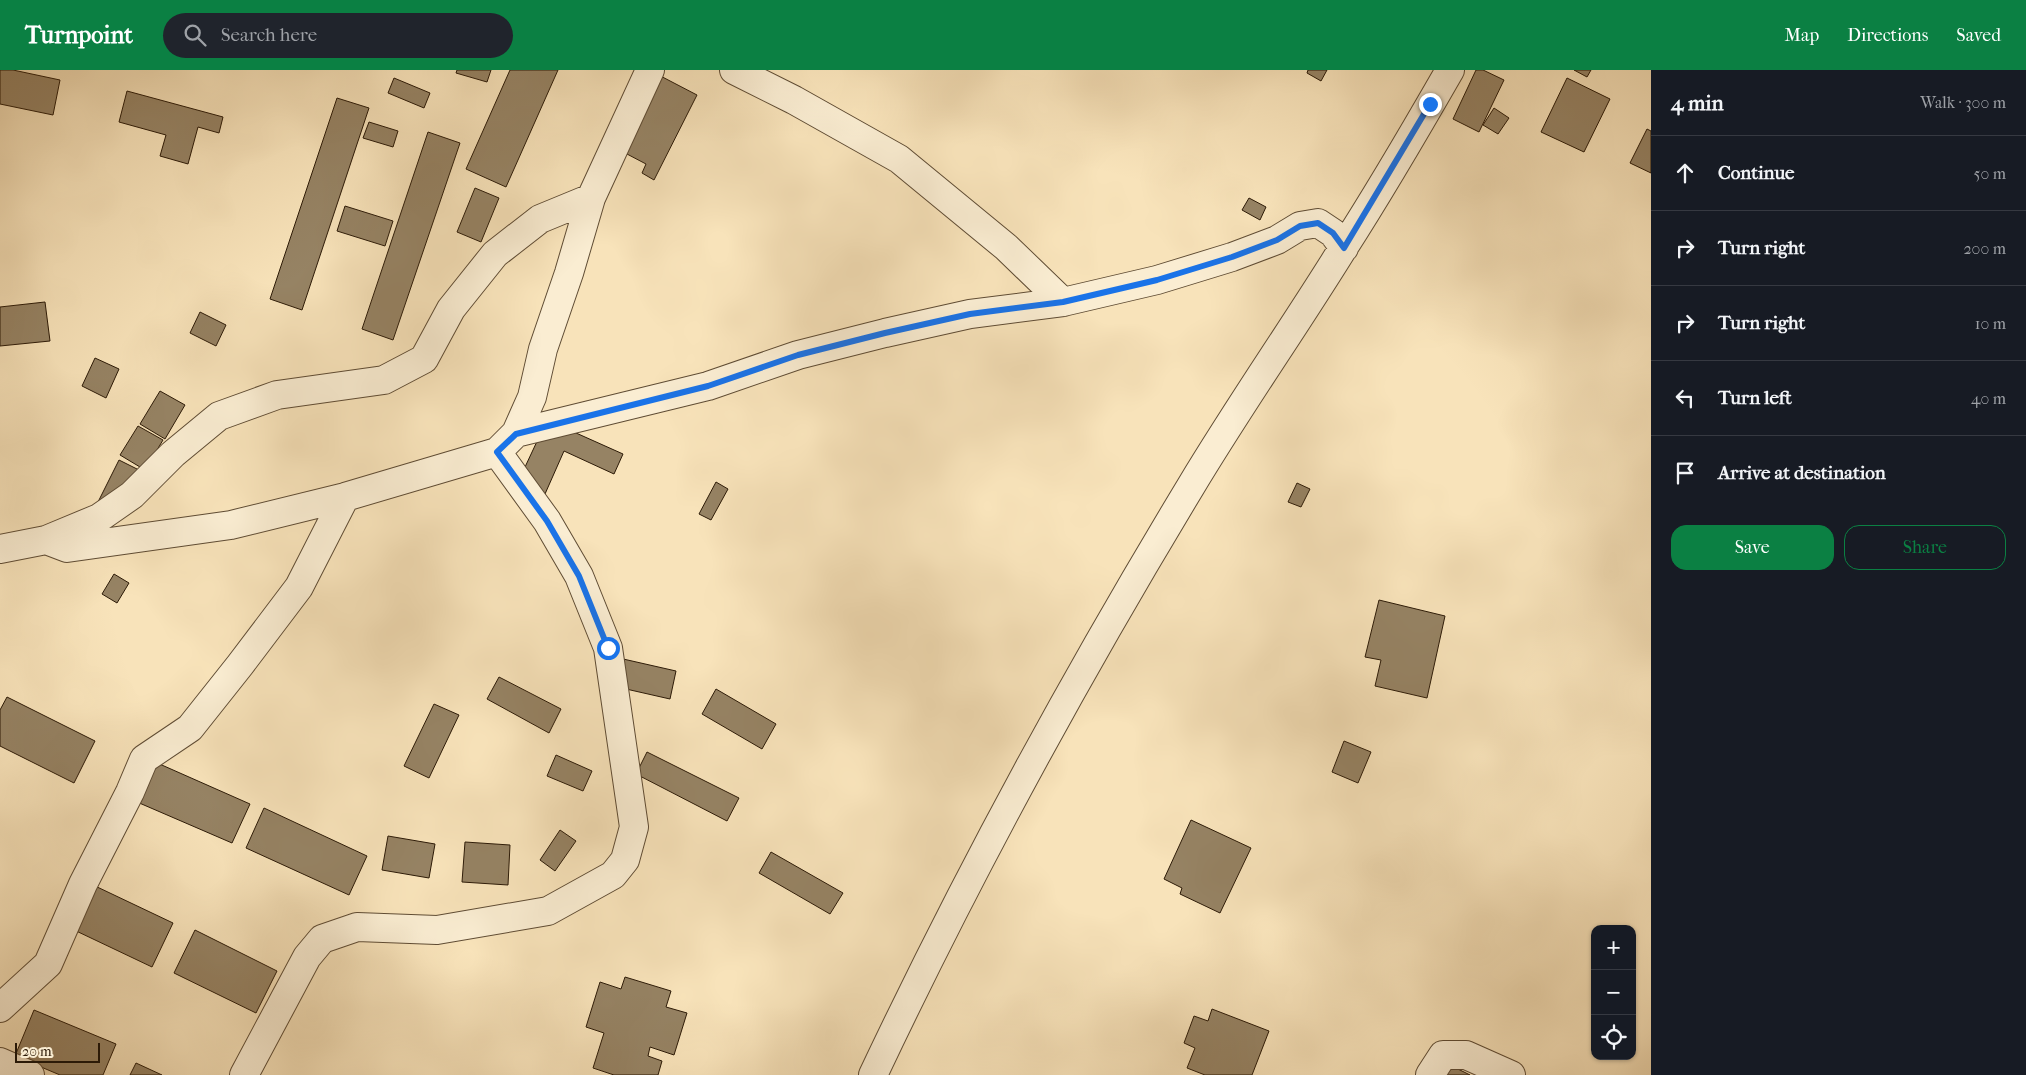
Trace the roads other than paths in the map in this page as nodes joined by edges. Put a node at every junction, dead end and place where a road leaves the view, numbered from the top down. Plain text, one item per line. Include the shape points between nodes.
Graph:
1 (650, 70) edge
2 (734, 70) edge
3 (1450, 70) edge
4 (591, 198) junction
5 (1344, 248) junction
6 (1063, 302) junction
7 (516, 434) junction
8 (497, 452) junction
9 (345, 497) junction
10 (46, 540) junction
11 (0, 549) edge
12 (0, 1008) edge
13 (0, 1062) edge
14 (30, 1075) edge
15 (244, 1075) edge
16 (873, 1075) edge
17 (1430, 1075) edge
18 (1511, 1075) edge

1 - 4 street
2 - 6 street via 899,159 1006,247
3 - 5 street
4 - 7 street via 543,349 532,397
4 - 10 street via 540,219 495,254 451,309 424,359 384,380 277,395 219,416 173,454 132,495 99,518
5 - 6 street via 1333,233 1318,223 1300,226 1277,240 1232,257 1157,280
5 - 16 street via 1192,484 1093,655 1030,766
6 - 7 street via 970,314 885,333 798,355 708,386
7 - 8 street
8 - 9 street
8 - 15 street via 547,521 579,576 608,648 634,827 625,860 613,875 548,911 437,930 357,927 322,939 307,957
9 - 10 street via 231,525 67,548
9 - 12 street via 299,587 240,665 190,728 144,758 48,964
10 - 11 street
13 - 14 street
17 - 18 street via 1443,1055 1466,1055

